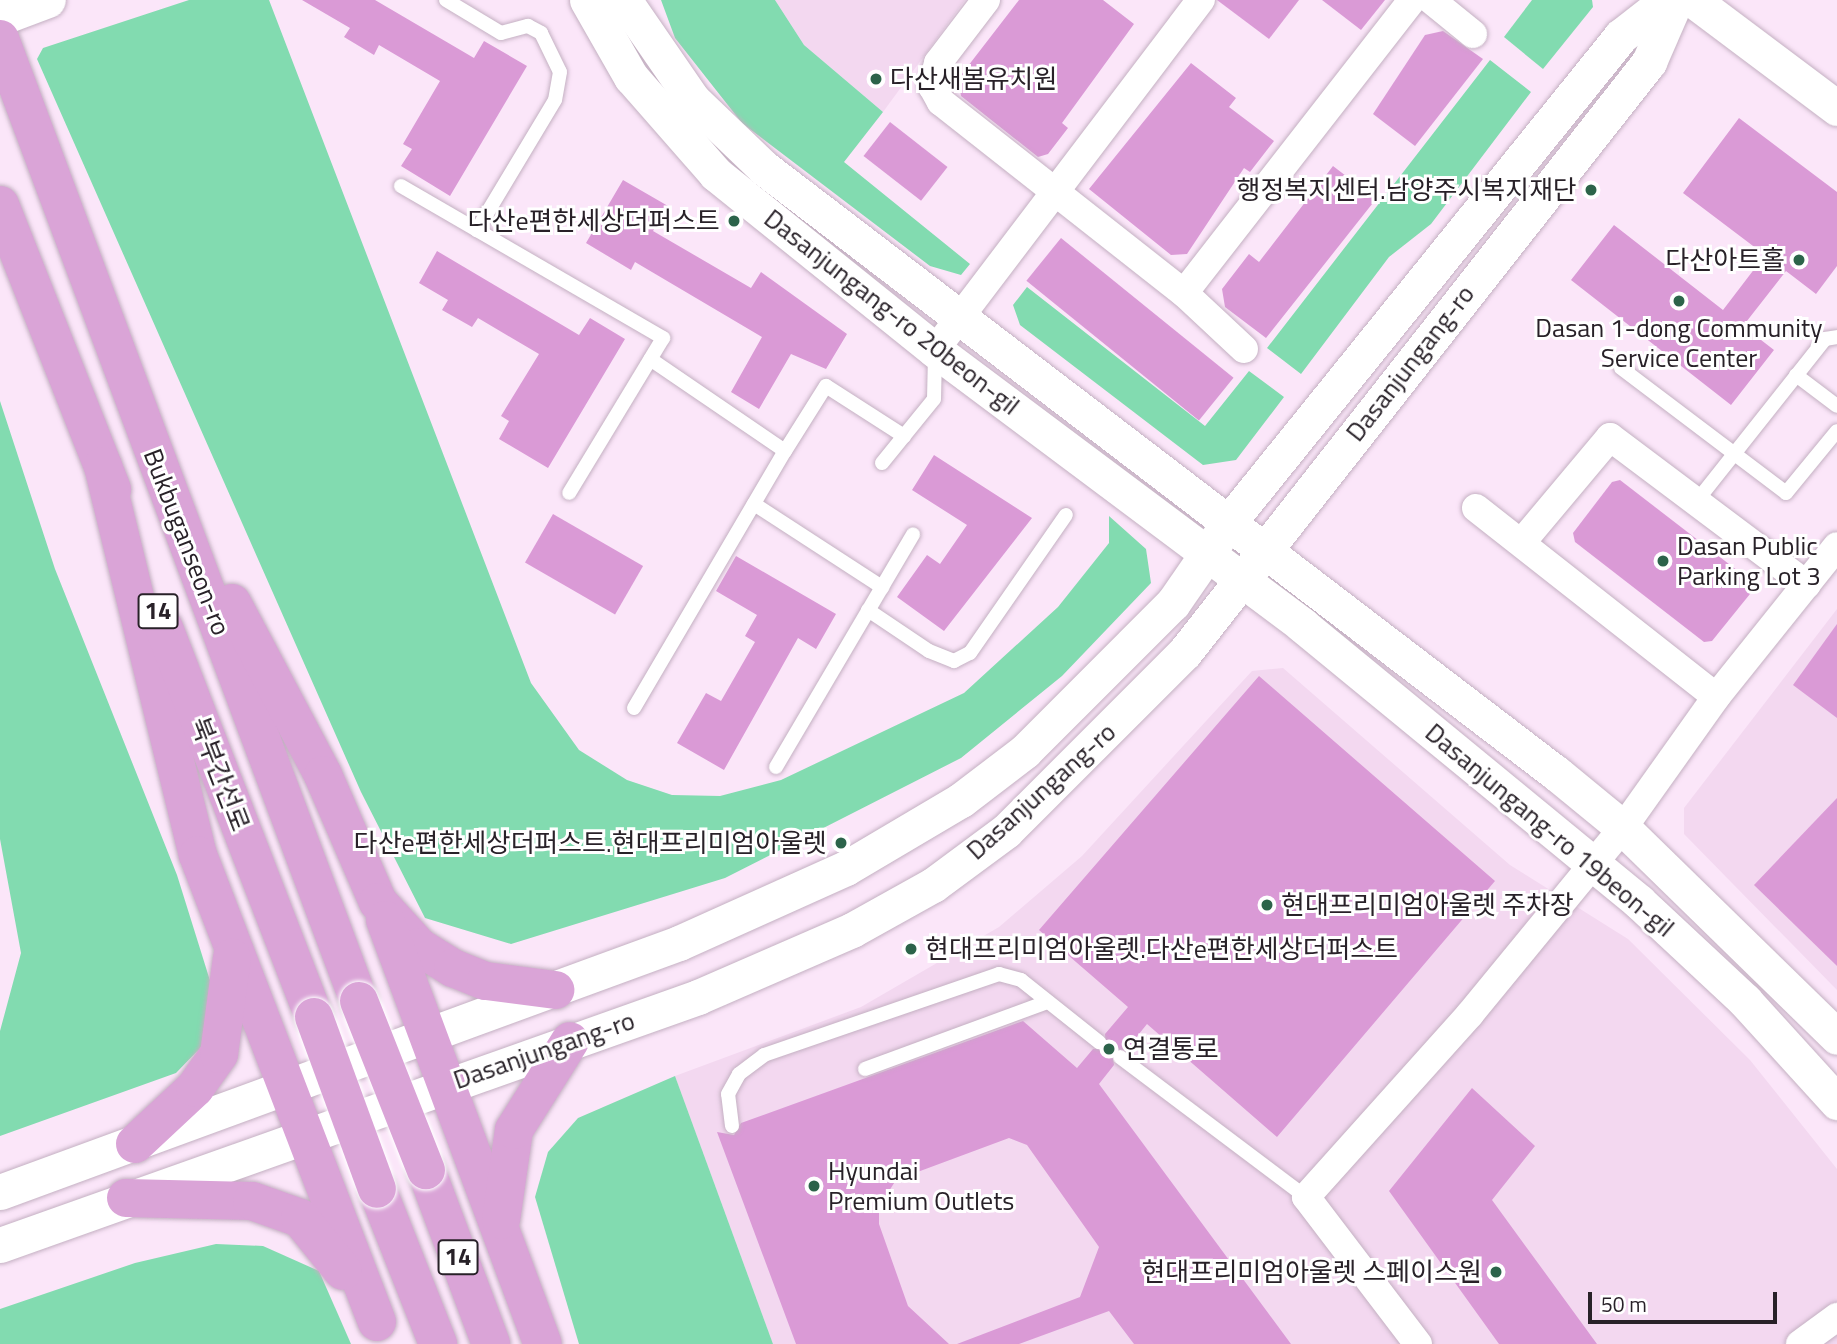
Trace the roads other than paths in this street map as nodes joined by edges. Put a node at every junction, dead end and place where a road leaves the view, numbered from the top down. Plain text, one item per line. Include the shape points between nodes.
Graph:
1 (48, 0) edge
2 (446, 0) edge
3 (587, 0) edge
4 (624, 0) edge
5 (986, 0) edge
6 (1201, 0) edge
7 (1412, 0) edge
8 (1431, 0) edge
9 (1667, 0) edge
10 (1676, 0) edge
11 (1693, 0) edge
12 (0, 18) edge
13 (1473, 34) dead end
14 (0, 38) edge
15 (1837, 108) edge
16 (401, 186) dead end
17 (1054, 192) junction
18 (0, 205) edge
19 (477, 230) junction
20 (1184, 293) junction
21 (958, 313) junction
22 (1837, 337) edge
23 (1244, 349) dead end
24 (935, 350) junction
25 (650, 359) junction
26 (1621, 368) dead end
27 (1796, 375) junction
28 (1837, 406) edge
29 (1837, 431) edge
30 (904, 436) junction
31 (785, 452) junction
32 (1735, 454) junction
33 (158, 462) junction
34 (882, 463) dead end
35 (103, 466) junction
36 (569, 493) dead end
37 (1696, 502) junction
38 (754, 504) junction
39 (1476, 508) dead end
40 (1066, 515) dead end
41 (1229, 522) junction
42 (913, 534) dead end
43 (1522, 541) junction
44 (1837, 545) edge
45 (1265, 551) junction
46 (1207, 554) junction
47 (1242, 579) junction
48 (1807, 585) junction
49 (882, 586) junction
50 (868, 610) junction
51 (1716, 697) junction
52 (634, 708) dead end
53 (776, 767) dead end
54 (1623, 828) junction
55 (1593, 865) junction
56 (378, 902) junction
57 (232, 946) junction
58 (555, 990) junction
59 (1047, 1002) junction
60 (431, 1036) junction
61 (1837, 1037) edge
62 (570, 1041) junction
63 (1099, 1041) dead end
64 (1120, 1058) dead end
65 (865, 1069) dead end
66 (448, 1083) junction
67 (285, 1090) junction
68 (1837, 1102) edge
69 (732, 1126) dead end
70 (302, 1134) junction
71 (135, 1144) junction
72 (0, 1192) edge
73 (1306, 1197) junction
74 (126, 1198) junction
75 (500, 1229) junction
76 (0, 1245) edge
77 (1837, 1317) edge
78 (382, 1333) edge
79 (438, 1344) edge
80 (491, 1344) edge
81 (543, 1344) edge
82 (1418, 1344) edge
83 (1800, 1344) edge

1 - 12 street
2 - 19 lane via 502,33 528,26 541,33 560,72 555,100
3 - 24 street, Dasanjungang-ro 20beon-gil via 631,77 691,149
4 - 21 street, Dasanjungang-ro 20beon-gil via 660,58 723,132
5 - 17 street via 938,63 932,86 941,102
6 - 17 street
7 - 20 street
8 - 13 street
9 - 41 street, Dasanjungang-ro via 1621,36
10 - 45 street, Dasanjungang-ro via 1649,62
11 - 15 street
14 - 33 highway, Bukbuganseon-ro / 14
16 - 19 lane
17 - 20 street
17 - 21 street
18 - 35 highway, 북부간선로 / 14
19 - 25 lane via 663,338
20 - 23 street
21 - 24 street
21 - 41 street, Dasanjungang-ro 20beon-gil
22 - 27 lane via 1825,339
24 - 30 lane via 934,399
24 - 46 street, Dasanjungang-ro 20beon-gil
25 - 31 lane
25 - 36 lane
26 - 32 lane
27 - 28 lane
27 - 32 lane
29 - 32 lane via 1786,493
30 - 31 lane via 826,386
30 - 34 lane
31 - 38 lane
32 - 37 lane
33 - 56 highway via 323,775
33 - 80 highway, Bukbuganseon-ro / 14, bridge
35 - 57 highway via 198,855
35 - 79 highway, 북부간선로 / 14, bridge
37 - 43 street via 1610,437
37 - 48 street
38 - 49 lane
38 - 52 lane
39 - 43 street
40 - 50 lane via 970,653 954,660 929,651
41 - 45 street, Dasanjungang-ro 20beon-gil
41 - 46 street, Dasanjungang-ro
42 - 49 lane
43 - 51 street
44 - 48 street
45 - 47 street, Dasanjungang-ro
45 - 54 street, Dasanjungang-ro 19beon-gil
46 - 47 street, Dasanjungang-ro 20beon-gil
46 - 58 street, Dasanjungang-ro via 1173,603 1025,751 907,837 761,910
47 - 55 street, Dasanjungang-ro 19beon-gil
47 - 62 street, Dasanjungang-ro via 1185,652 1115,724 1006,831 933,885 774,966
48 - 51 street
49 - 50 lane
50 - 53 lane
51 - 54 street
54 - 55 street
54 - 61 street, Dasanjungang-ro 19beon-gil
55 - 68 street, Dasanjungang-ro 19beon-gil via 1691,948
55 - 73 street
56 - 58 highway via 419,947 453,968 486,981
56 - 60 highway
57 - 67 highway
57 - 71 highway via 219,1054 194,1088
58 - 60 street, Dasanjungang-ro
59 - 63 lane
59 - 65 lane
59 - 69 lane via 1021,980 999,974 764,1055 739,1074 728,1094
60 - 66 highway
60 - 67 street, Dasanjungang-ro
62 - 66 street, Dasanjungang-ro
62 - 75 highway via 514,1130
64 - 73 lane
66 - 70 street, Dasanjungang-ro
66 - 75 highway
67 - 70 highway
67 - 71 street, Dasanjungang-ro
70 - 74 street, Dasanjungang-ro
70 - 78 highway
71 - 72 street, Dasanjungang-ro
73 - 82 street
74 - 76 street, Dasanjungang-ro
74 - 78 highway via 253,1201 300,1218
75 - 81 highway
77 - 83 street

